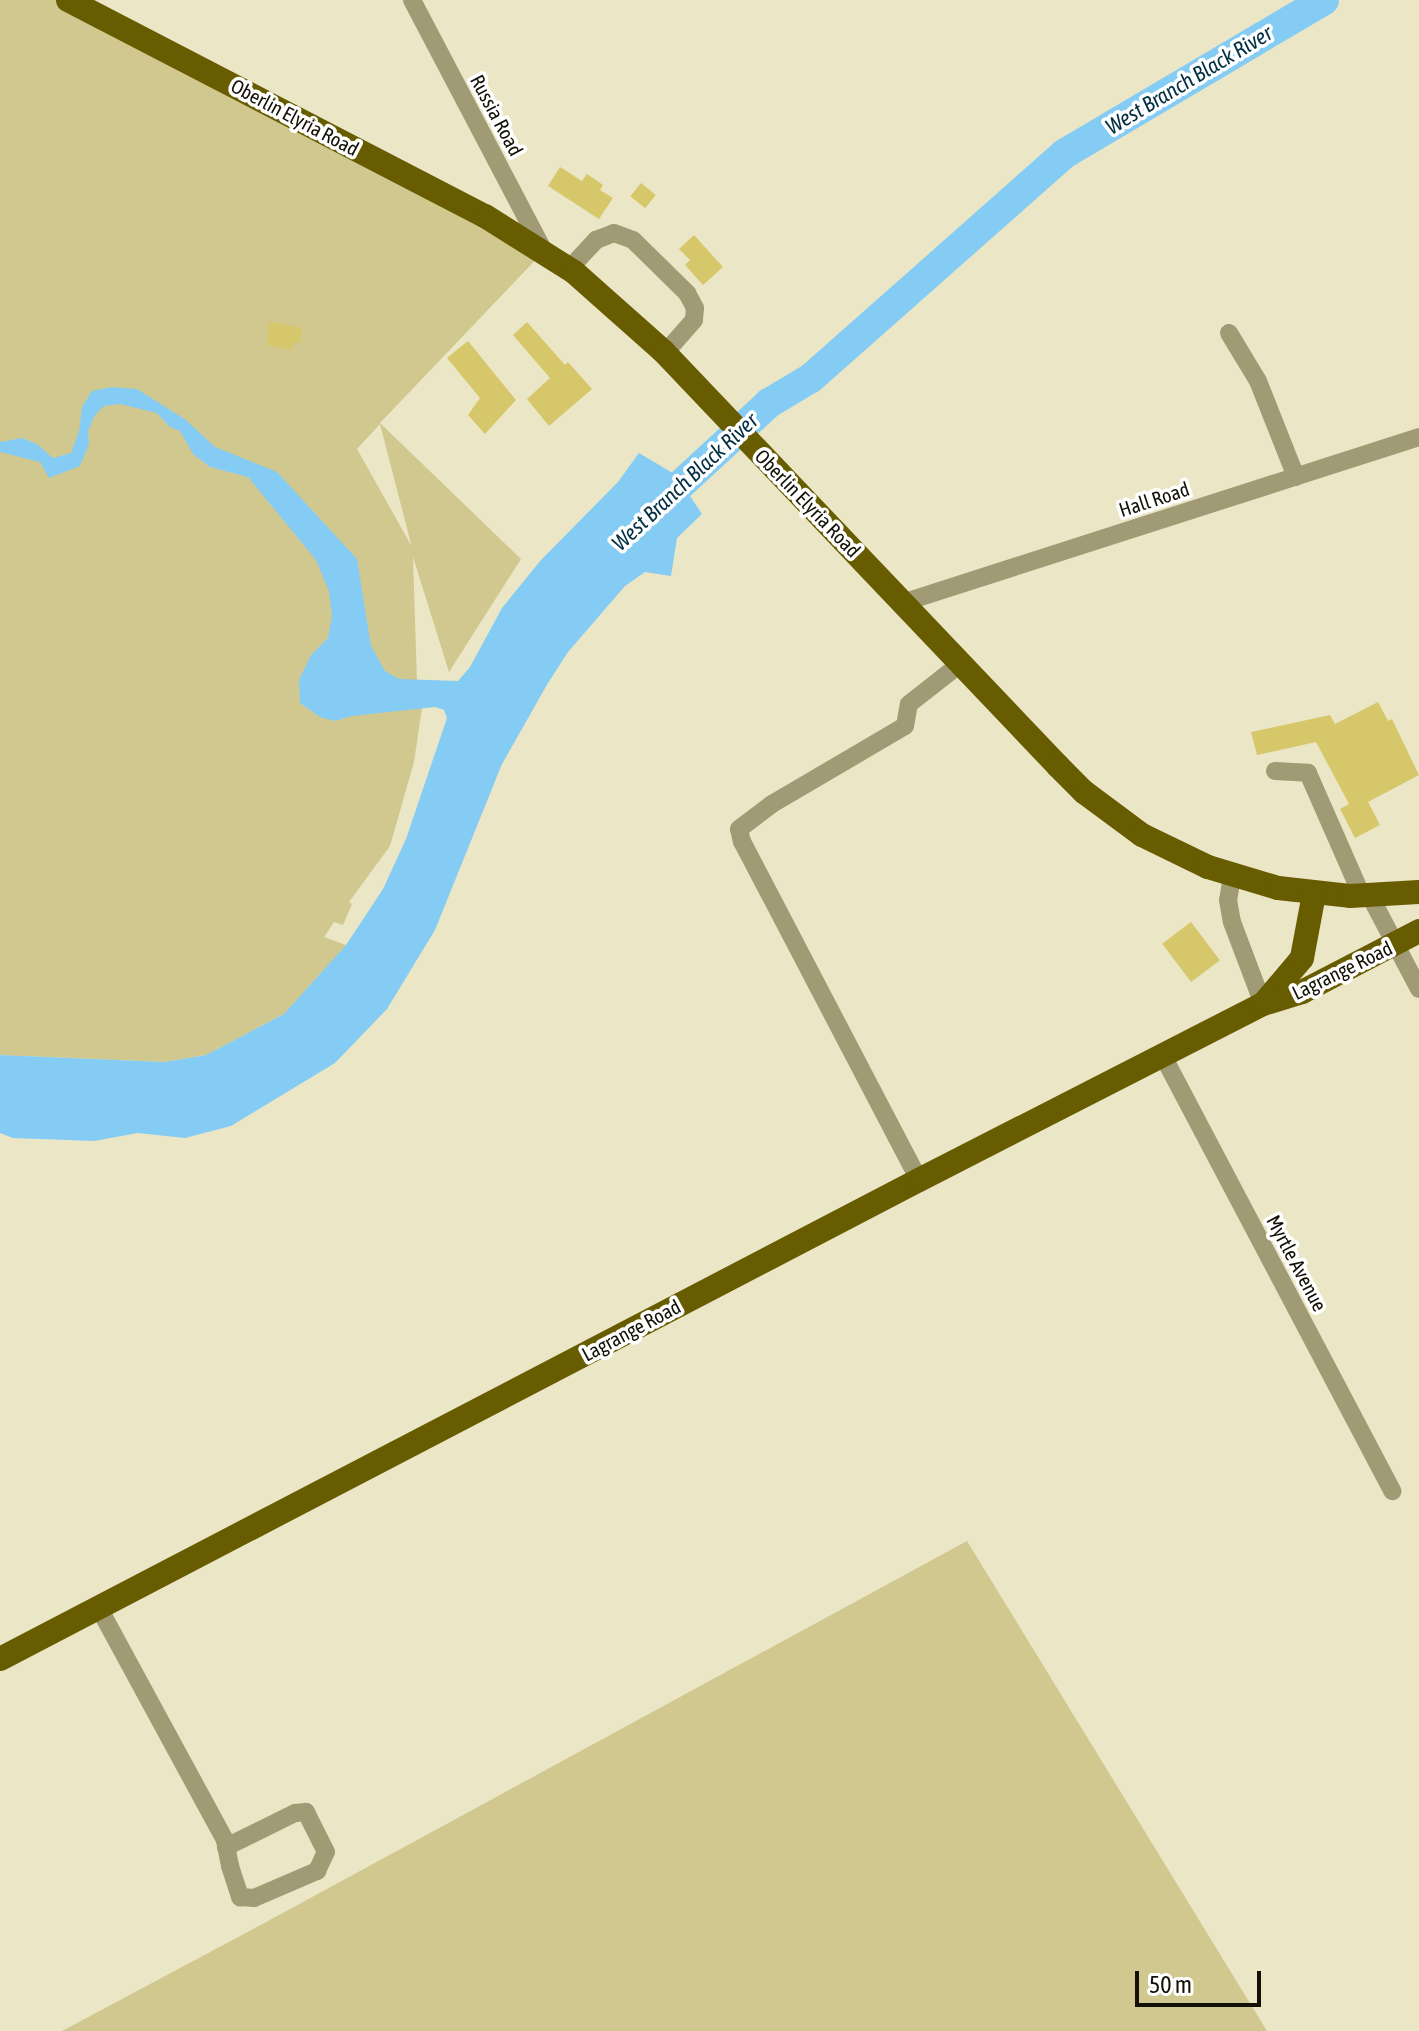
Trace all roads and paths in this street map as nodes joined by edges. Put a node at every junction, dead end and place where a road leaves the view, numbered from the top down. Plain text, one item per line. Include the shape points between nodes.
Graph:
1 (68, 0) edge
2 (412, 0) edge
3 (544, 251) junction
4 (569, 269) junction
5 (1229, 333) dead end
6 (665, 353) junction
7 (1419, 437) edge
8 (1296, 477) junction
9 (902, 603) junction
10 (960, 664) junction
11 (1275, 771) dead end
12 (1232, 876) junction
13 (1419, 892) edge
14 (1314, 894) junction
15 (1366, 896) junction
16 (1419, 931) edge
17 (1396, 944) junction
18 (1419, 989) edge
19 (1263, 1004) junction
20 (1163, 1056) junction
21 (919, 1180) junction
22 (1392, 1491) dead end
23 (99, 1608) junction
24 (0, 1659) edge
25 (226, 1847) junction

1 - 3 main road, Oberlin Elyria Road
2 - 3 street, Russia Road
3 - 4 main road, Oberlin Elyria Road
4 - 6 main road, Oberlin Elyria Road
4 - 6 street via 596,240 614,233 633,240 687,293 695,308 694,320
5 - 8 street via 1258,381
6 - 9 main road, Oberlin Elyria Road
7 - 8 street, Hall Road
8 - 9 street, Hall Road
9 - 10 main road, Oberlin Elyria Road
10 - 12 main road, Oberlin Elyria Road via 1112,815 1174,853
10 - 21 street via 909,704 905,726 739,829
11 - 15 street via 1308,773
12 - 14 main road, Oberlin Elyria Road
12 - 19 street via 1232,922
13 - 15 main road, Oberlin Elyria Road
14 - 15 main road, Oberlin Elyria Road
14 - 19 main road, Lagrange Road via 1302,958
15 - 17 street
16 - 17 main road, Lagrange Road
17 - 18 street
17 - 19 main road, Lagrange Road via 1302,992
19 - 20 main road, Lagrange Road
20 - 21 main road, Lagrange Road
20 - 22 street, Myrtle Avenue
21 - 23 main road, Lagrange Road
23 - 24 main road, Lagrange Road
23 - 25 street
25 - 25 street via 240,1897 254,1898 317,1871 326,1852 306,1812

